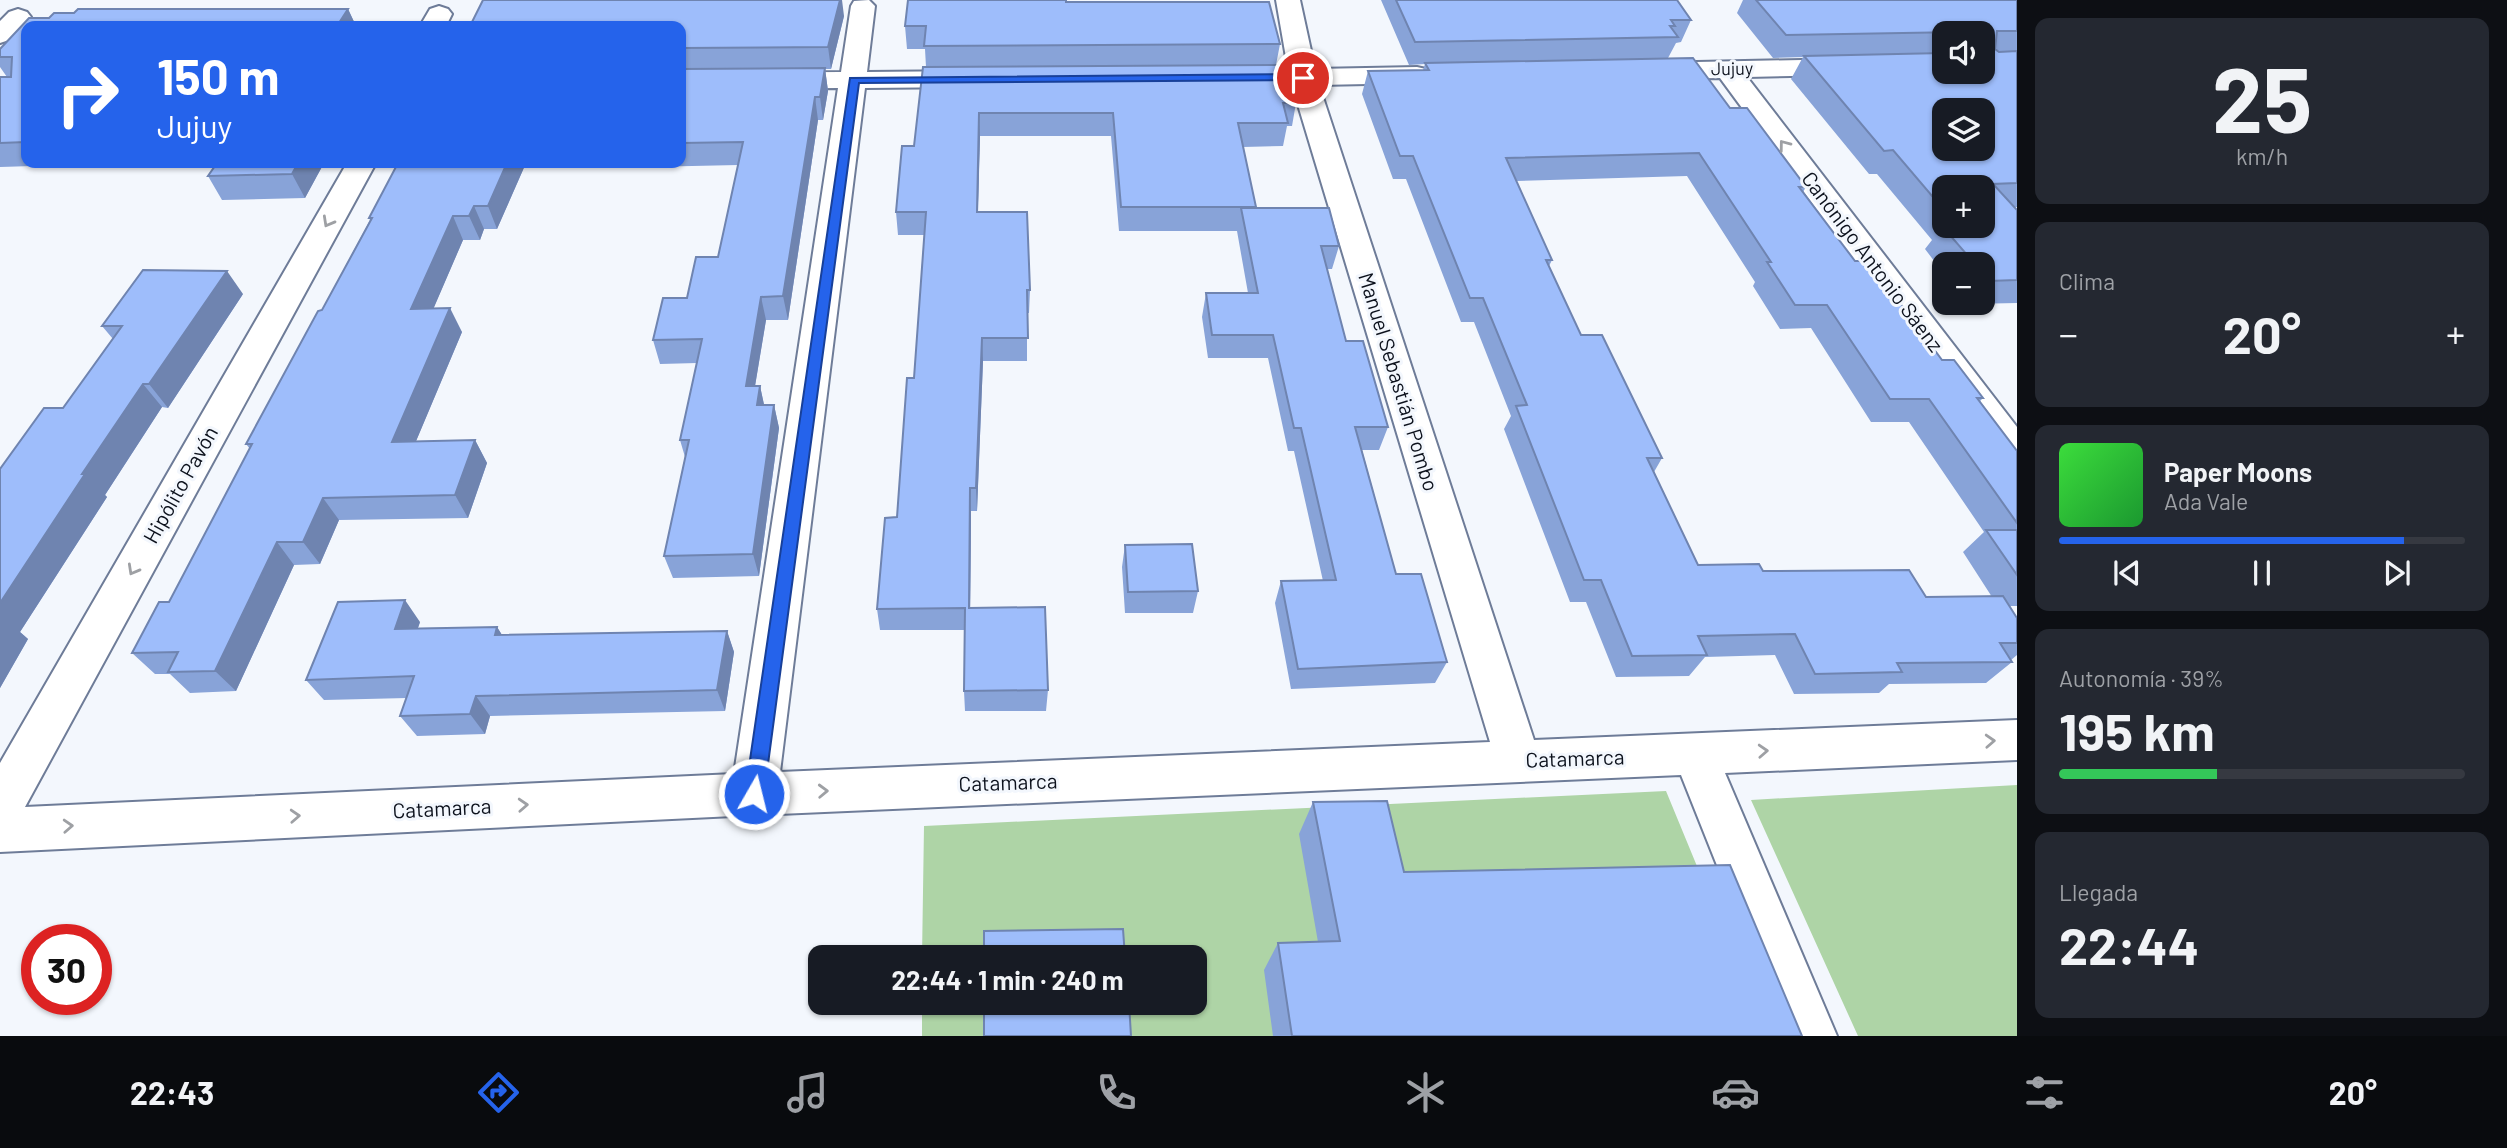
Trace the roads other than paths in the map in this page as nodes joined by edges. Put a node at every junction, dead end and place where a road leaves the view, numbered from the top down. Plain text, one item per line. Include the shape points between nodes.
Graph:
1 (1288, 0) edge
2 (863, 6) dead end
3 (18, 17) dead end
4 (0, 35) edge
5 (1932, 65) edge
6 (1727, 69) junction
7 (1618, 72) edge
8 (1440, 75) edge
9 (1208, 78) edge
10 (1303, 78) junction
11 (1004, 79) edge
12 (854, 80) junction
13 (686, 81) edge
14 (358, 168) edge
15 (2017, 454) edge
16 (2017, 740) edge
17 (1695, 754) junction
18 (1518, 761) junction
19 (754, 794) junction
20 (0, 807) edge
21 (0, 830) edge
22 (1811, 1036) edge

1 - 10 street, Manuel Sebastián Pombo
2 - 12 street
3 - 4 street
5 - 6 street, Jujuy
6 - 7 street, Jujuy
15 -> 6 street, Canónigo Antonio Sáenz
8 - 10 street
9 - 10 street
10 - 18 street, Manuel Sebastián Pombo
11 - 12 street
12 - 13 street
12 - 19 street
14 -> 20 street, Hipólito Pavón
17 -> 16 street, Catamarca
17 - 18 street, Catamarca
17 - 22 street
19 -> 18 street, Catamarca
21 -> 19 street, Catamarca

